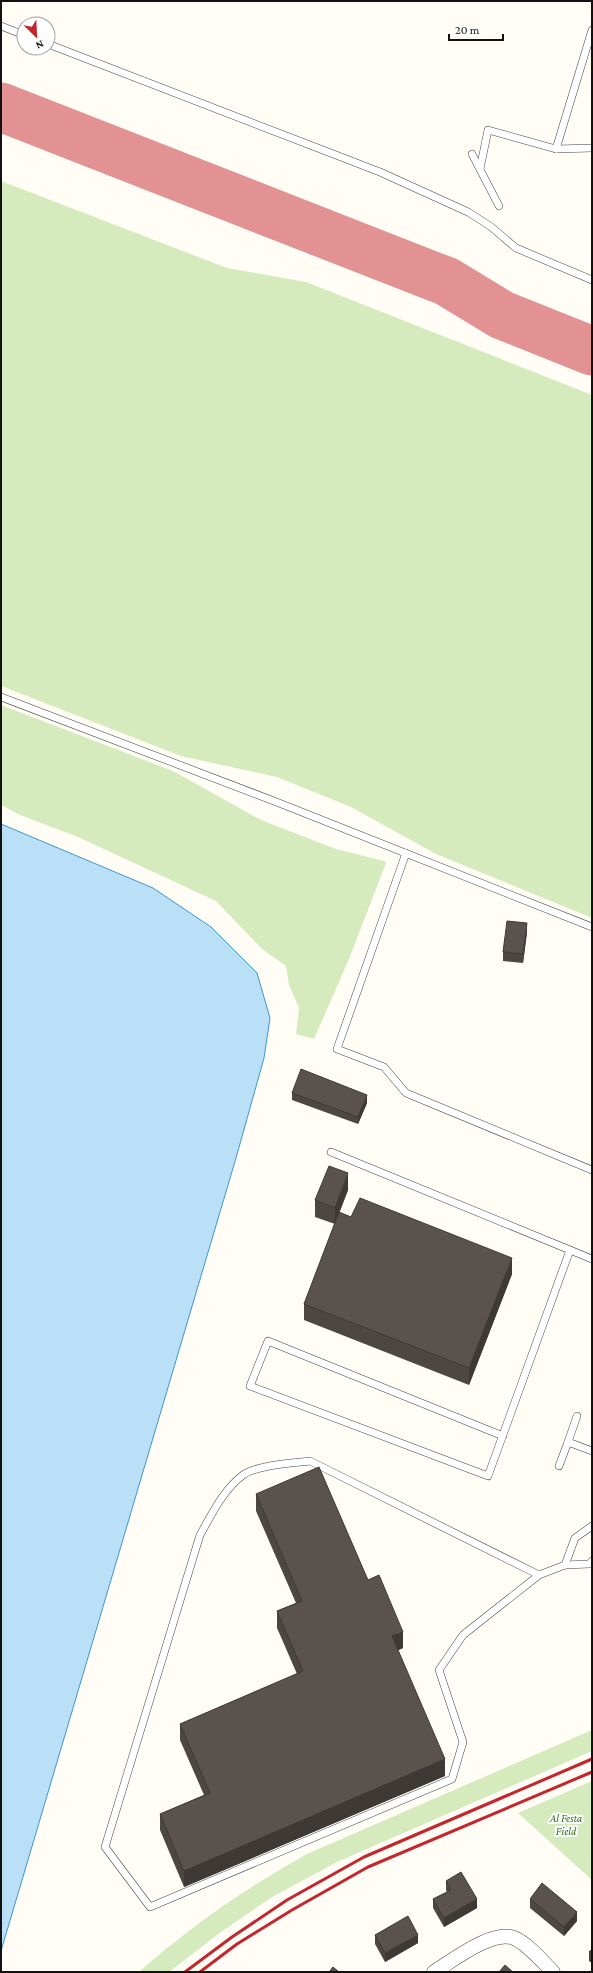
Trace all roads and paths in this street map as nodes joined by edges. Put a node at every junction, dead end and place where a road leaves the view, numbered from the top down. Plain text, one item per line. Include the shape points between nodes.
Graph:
1 (1, 26) edge
2 (592, 30) edge
3 (16, 31) edge
4 (56, 47) edge
5 (592, 148) edge
6 (556, 149) junction
7 (472, 154) dead end
8 (480, 169) junction
9 (499, 206) dead end
10 (592, 280) edge
11 (1, 697) edge
12 (406, 853) junction
13 (592, 927) edge
14 (331, 1152) dead end
15 (592, 1170) edge
16 (570, 1250) junction
17 (592, 1259) edge
18 (577, 1416) dead end
19 (503, 1436) junction
20 (568, 1442) junction
21 (592, 1451) edge
22 (559, 1466) dead end
23 (592, 1526) edge
24 (592, 1561) edge
25 (565, 1565) junction
26 (539, 1575) junction
27 (434, 1972) edge
28 (553, 1972) edge

1 - 3 lane
2 - 6 lane
4 - 10 lane via 380,172 468,212 516,248
5 - 6 lane
6 - 8 lane via 488,130
7 - 8 lane
8 - 9 lane
11 - 12 lane
12 - 13 lane
12 - 15 lane via 337,1049 384,1067 406,1093
14 - 16 lane
16 - 17 lane
16 - 19 lane
18 - 20 lane
19 - 19 lane via 488,1476 250,1386 268,1341
20 - 21 lane
20 - 22 lane
23 - 25 lane via 575,1538
24 - 25 lane via 589,1564
25 - 26 lane
26 - 26 lane via 310,1461 278,1463 244,1474 224,1494 200,1536 105,1847 150,1907 452,1779 463,1742 439,1670 463,1635
27 - 28 street via 484,1942 504,1935 514,1938

